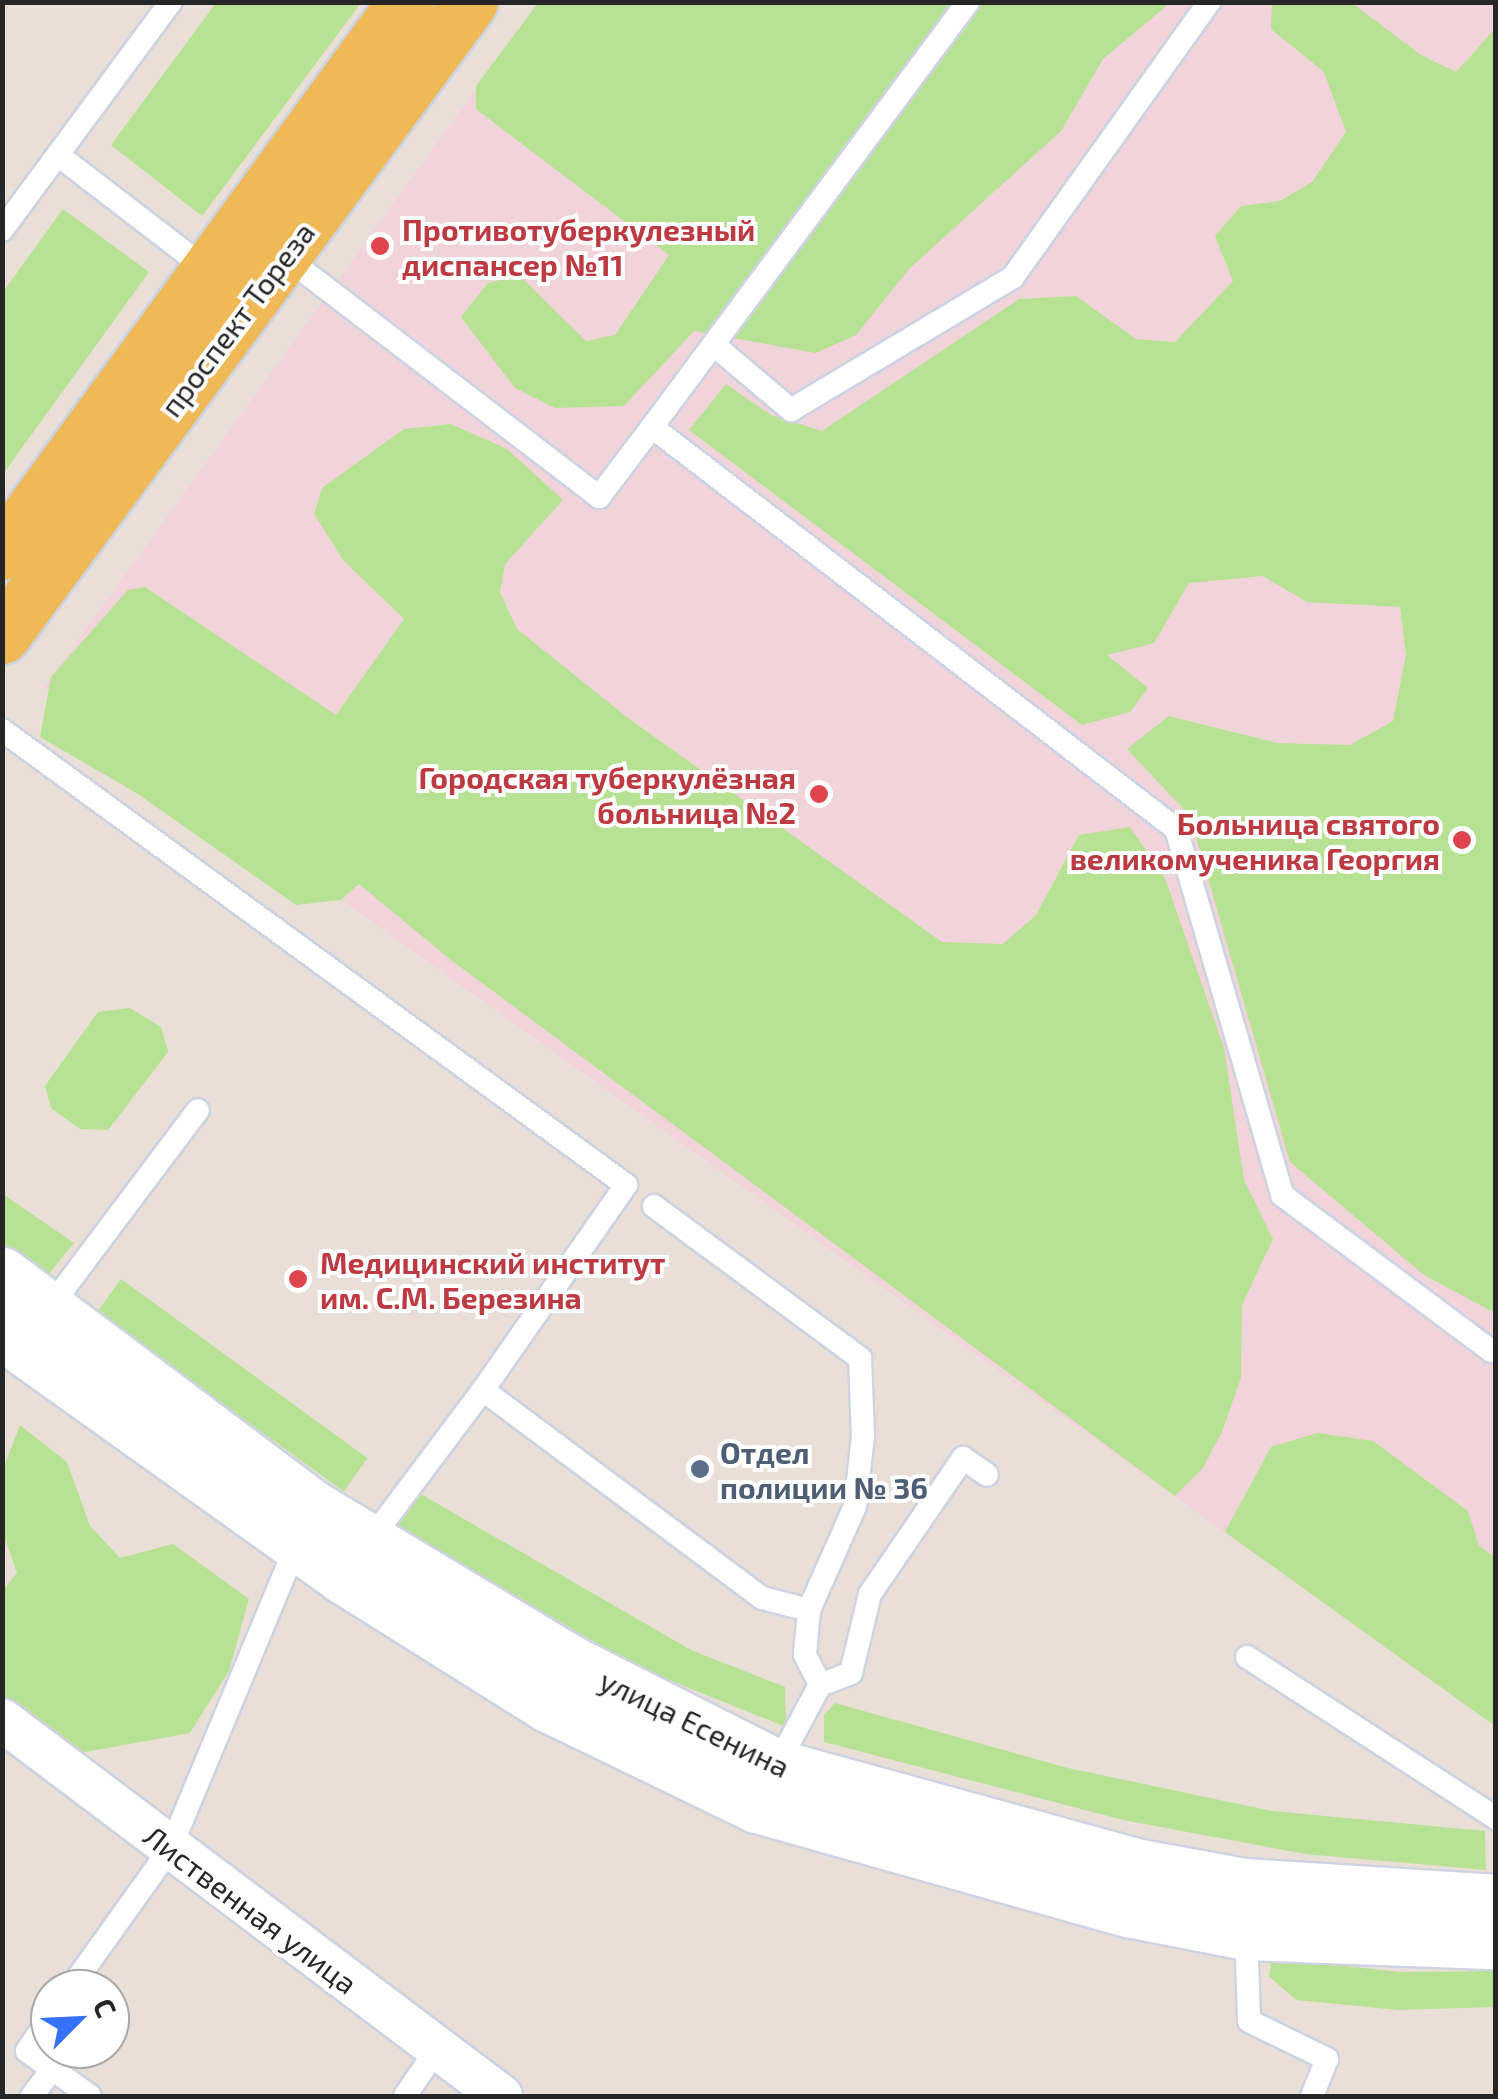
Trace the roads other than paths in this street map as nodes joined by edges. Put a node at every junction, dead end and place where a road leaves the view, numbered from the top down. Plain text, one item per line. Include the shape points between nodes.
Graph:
1 (171, 2) edge
2 (405, 2) edge
3 (470, 2) edge
4 (968, 2) edge
5 (1209, 2) edge
6 (58, 155) junction
7 (2, 230) edge
8 (284, 256) junction
9 (209, 271) junction
10 (714, 345) junction
11 (652, 427) junction
12 (2, 552) edge
13 (2, 636) edge
14 (2, 730) edge
15 (198, 1110) dead end
16 (654, 1206) dead end
17 (2, 1275) edge
18 (24, 1329) edge
19 (1491, 1351) dead end
20 (483, 1390) junction
21 (987, 1475) dead end
22 (305, 1527) junction
23 (357, 1559) junction
24 (809, 1610) junction
25 (1247, 1657) dead end
26 (820, 1685) junction
27 (2, 1720) edge
28 (767, 1786) junction
29 (1496, 1818) edge
30 (170, 1848) junction
31 (1496, 1902) edge
32 (1245, 1909) junction
33 (1496, 1941) edge
34 (84, 1969) edge
35 (437, 2049) junction
36 (52, 2069) joint
37 (32, 2096) edge
38 (90, 2096) edge
39 (405, 2096) edge
40 (501, 2096) edge
41 (1312, 2096) edge

1 - 6 lane
2 - 9 main road, проспект Тореза
3 - 8 main road, проспект Тореза
4 - 10 lane
5 - 10 lane via 1013,277 791,410
6 - 7 lane
6 - 9 lane
8 - 11 lane via 599,497
8 - 13 main road, проспект Тореза
9 - 12 main road, проспект Тореза
10 - 11 lane
11 - 19 lane via 1176,829 1282,1195
14 - 20 lane via 626,1186
15 - 18 lane
16 - 24 lane via 860,1358 863,1436 855,1506
17 - 18 street, улица Есенина
18 - 22 street, улица Есенина
20 - 23 lane
20 - 24 lane via 762,1598
21 - 26 lane via 963,1458 870,1594 851,1672
22 - 23 street, улица Есенина
22 - 30 lane
23 - 28 street, улица Есенина via 570,1662
24 - 26 lane via 805,1655
25 - 29 lane
26 - 28 lane
27 - 30 street, Лиственная улица
28 - 32 street, улица Есенина via 1135,1866
30 - 34 lane
30 - 35 street, Лиственная улица
31 - 32 street, улица Есенина
32 - 33 street, улица Есенина
32 - 41 lane via 1249,2021 1327,2059
35 - 39 lane
35 - 40 street, Лиственная улица
36 - 37 lane
36 - 38 lane

